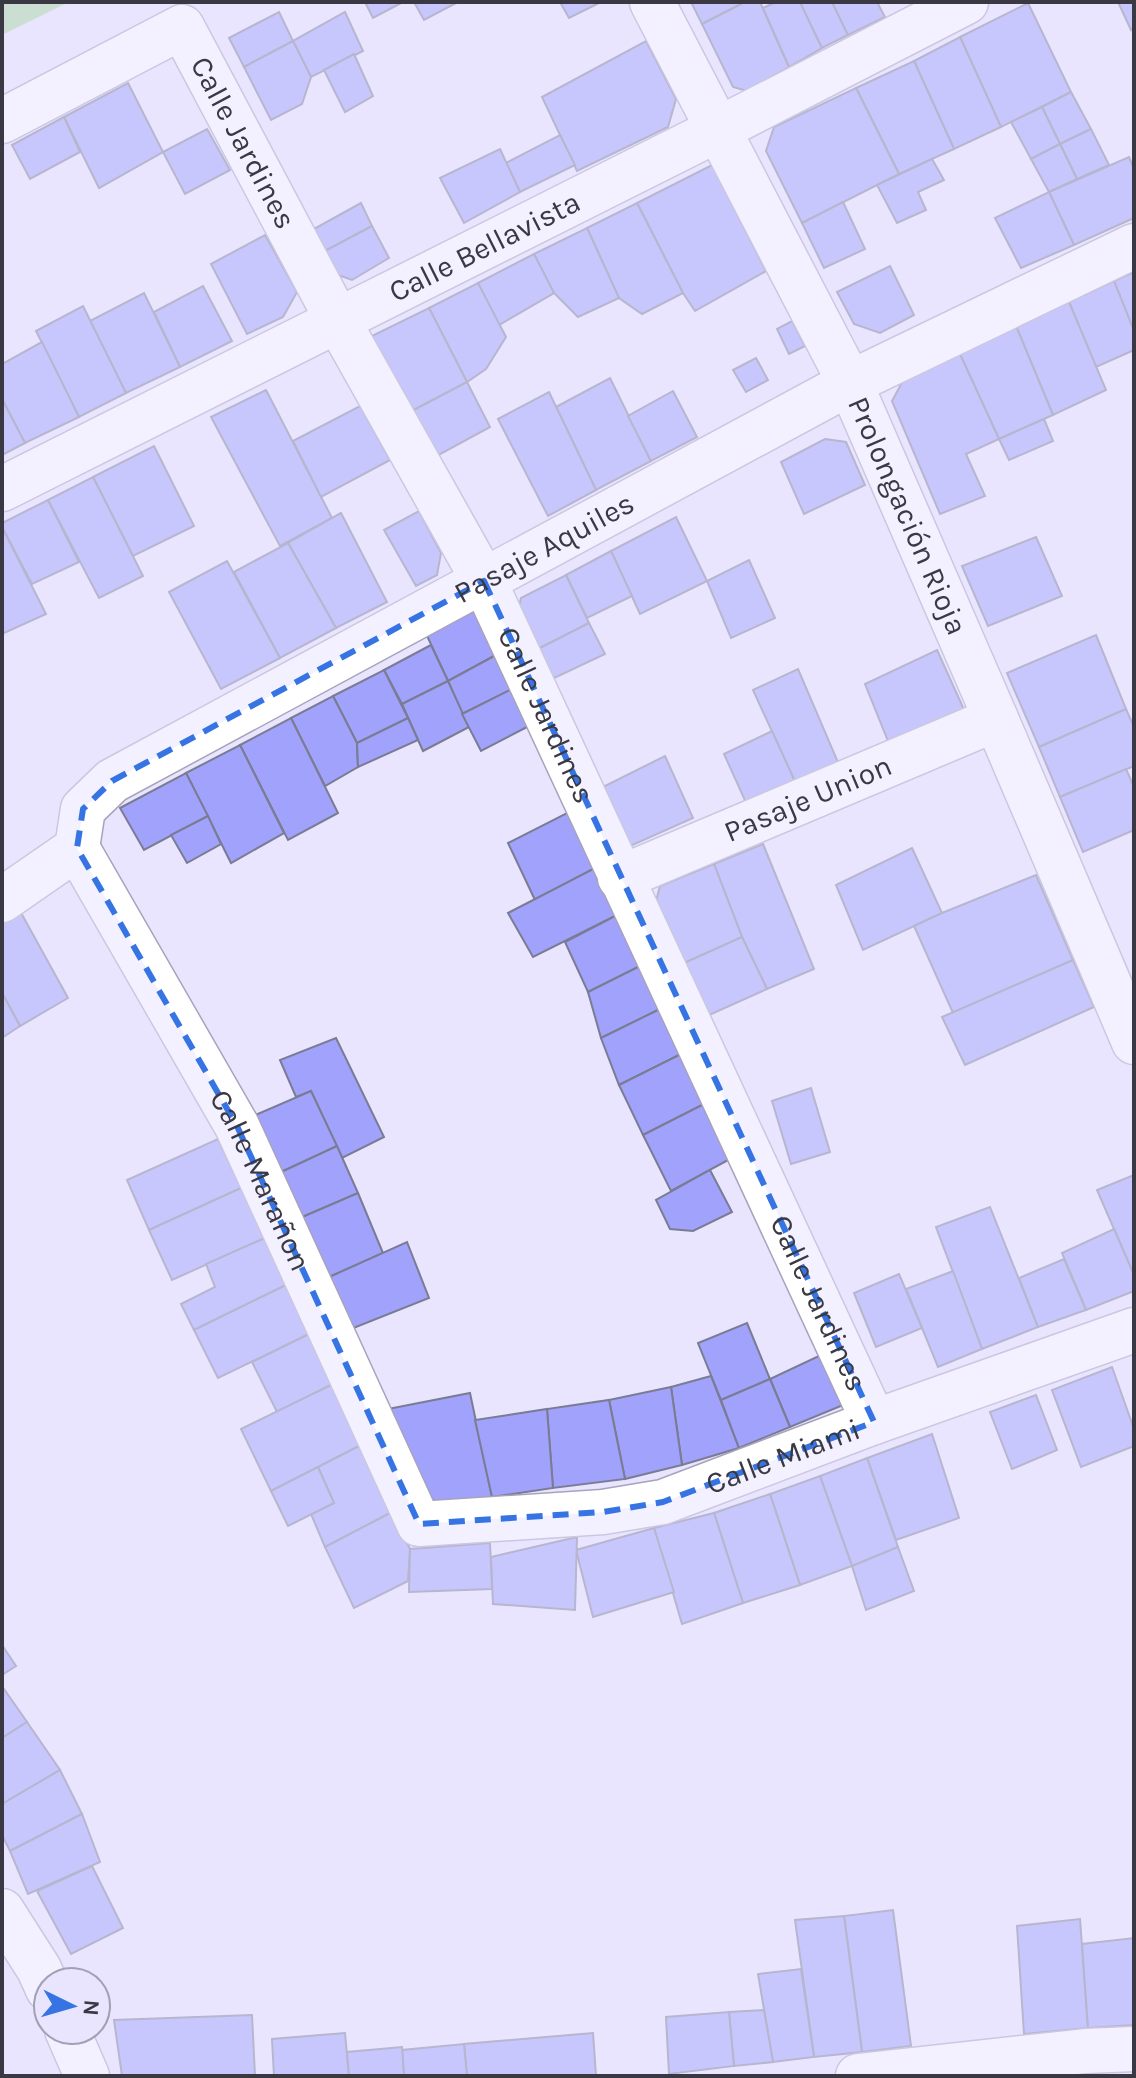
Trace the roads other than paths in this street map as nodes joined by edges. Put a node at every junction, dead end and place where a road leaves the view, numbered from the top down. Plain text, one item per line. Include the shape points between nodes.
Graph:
1 (652, 2) edge
2 (966, 2) edge
3 (2, 121) edge
4 (717, 130) junction
5 (1134, 246) edge
6 (338, 321) junction
7 (850, 383) junction
8 (2, 489) edge
9 (484, 581) junction
10 (996, 719) junction
11 (75, 862) junction
12 (620, 878) junction
13 (2, 900) edge
14 (1134, 1042) edge
15 (1134, 1330) edge
16 (874, 1422) junction
17 (419, 1524) joint
18 (2, 1911) edge
19 (37, 1966) edge
20 (74, 2046) edge
21 (1134, 2049) edge
22 (87, 2076) edge
23 (858, 2076) edge

1 - 4 street, Prolongación Rioja
2 - 4 street, Calle Bellavista
3 - 6 street, Calle Jardines via 182,27
4 - 6 street, Calle Bellavista
4 - 7 street, Prolongación Rioja
5 - 7 street, Pasaje Aquiles
6 - 8 street, Calle Bellavista
6 - 9 street, Calle Jardines
7 - 9 street, Pasaje Aquiles
7 - 10 street, Prolongación Rioja
9 - 11 street, Pasaje Aquiles via 112,781 83,809
9 - 12 street, Calle Jardines
10 - 12 street, Pasaje Union
10 - 14 street, Prolongación Rioja
11 - 13 street
11 - 17 street, Calle Marañon via 221,1098
12 - 16 street, Calle Jardines
15 - 16 street, Calle Miami
16 - 17 street, Calle Miami via 663,1502 603,1512
18 - 19 street
20 - 22 street
21 - 23 street

